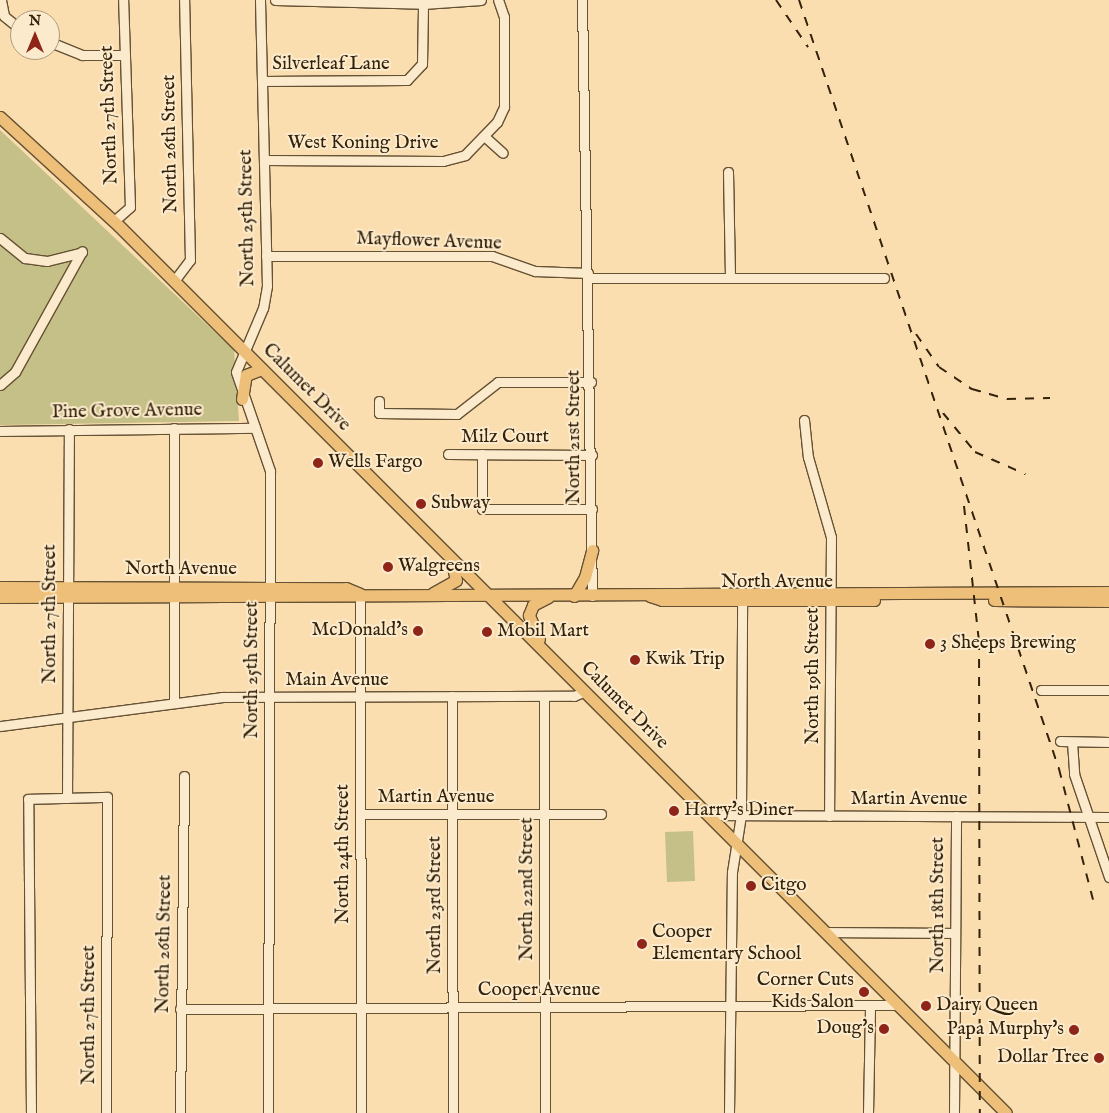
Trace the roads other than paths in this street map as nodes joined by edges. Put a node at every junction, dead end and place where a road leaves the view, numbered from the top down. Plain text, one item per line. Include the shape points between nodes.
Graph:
1 (1, 0) edge
2 (123, 0) edge
3 (184, 0) edge
4 (260, 0) edge
5 (275, 0) edge
6 (481, 0) edge
7 (498, 0) edge
8 (582, 0) edge
9 (423, 4) junction
10 (10, 23) edge
11 (60, 46) edge
12 (125, 55) junction
13 (262, 81) junction
14 (0, 117) edge
15 (484, 136) junction
16 (503, 153) dead end
17 (264, 160) junction
18 (728, 172) dead end
19 (114, 221) junction
20 (0, 238) edge
21 (266, 256) junction
22 (588, 276) junction
23 (730, 278) junction
24 (884, 278) dead end
25 (174, 281) junction
26 (243, 350) junction
27 (262, 369) junction
28 (591, 382) junction
29 (0, 385) edge
30 (242, 399) junction
31 (379, 400) dead end
32 (804, 420) dead end
33 (174, 428) junction
34 (255, 428) junction
35 (68, 429) junction
36 (0, 430) edge
37 (448, 454) dead end
38 (482, 454) junction
39 (592, 455) junction
40 (592, 508) junction
41 (444, 549) junction
42 (592, 550) junction
43 (0, 587) edge
44 (67, 592) junction
45 (1109, 592) edge
46 (173, 593) junction
47 (269, 593) junction
48 (360, 594) junction
49 (429, 595) junction
50 (492, 596) junction
51 (554, 596) junction
52 (574, 596) junction
53 (592, 596) junction
54 (742, 596) junction
55 (830, 596) junction
56 (938, 596) junction
57 (0, 597) edge
58 (1109, 601) edge
59 (542, 648) junction
60 (1041, 690) dead end
61 (1109, 690) edge
62 (584, 692) junction
63 (452, 696) junction
64 (544, 696) junction
65 (270, 697) junction
66 (361, 697) junction
67 (174, 703) junction
68 (68, 717) junction
69 (0, 726) edge
70 (1060, 741) dead end
71 (1072, 742) junction
72 (1109, 742) edge
73 (184, 776) dead end
74 (67, 798) junction
75 (360, 814) junction
76 (452, 814) junction
77 (544, 814) junction
78 (601, 814) dead end
79 (709, 815) junction
80 (741, 815) junction
81 (830, 816) junction
82 (956, 816) junction
83 (1088, 817) junction
84 (1109, 817) edge
85 (737, 843) junction
86 (1109, 877) edge
87 (826, 932) junction
88 (955, 933) junction
89 (870, 1005) junction
90 (899, 1005) junction
91 (730, 1006) junction
92 (453, 1007) junction
93 (545, 1007) junction
94 (268, 1008) junction
95 (361, 1008) junction
96 (180, 1009) junction
97 (954, 1060) junction
98 (31, 1113) edge
99 (106, 1113) edge
100 (180, 1113) edge
101 (268, 1113) edge
102 (361, 1113) edge
103 (453, 1113) edge
104 (545, 1113) edge
105 (730, 1113) edge
106 (868, 1113) edge
107 (954, 1113) edge
108 (1006, 1113) edge

1 - 10 street
2 - 12 street, North 27th Street
3 - 25 street, North 26th Street via 190,260
4 - 13 street, North 25th Street
5 - 9 street
6 - 9 street
7 - 15 street, West Koning Drive via 504,17 506,100 502,114
8 - 22 street, North 21st Street
9 - 13 street, Silverleaf Lane via 423,59 416,74 407,80
11 - 12 street via 82,55
12 - 19 street, North 27th Street via 130,207
13 - 17 street, North 25th Street
14 - 19 main road, Calumet Drive
15 - 16 street
15 - 17 street, West Koning Drive via 465,155 451,160
17 - 21 street, North 25th Street
18 - 23 street
19 - 25 main road, Calumet Drive
20 - 29 street via 25,258 47,261 82,251 15,372
21 - 22 street, Mayflower Avenue via 492,256 535,271
21 - 26 street, North 25th Street via 263,308
22 - 23 street, Mayflower Avenue
22 - 28 street, North 21st Street
23 - 24 street, Mayflower Avenue
25 - 26 main road, Calumet Drive
26 - 27 main road, Calumet Drive
26 - 30 street, North 25th Street via 236,372
27 - 30 main road via 246,375
27 - 41 main road, Calumet Drive
28 - 31 street via 498,382 457,414 380,413
28 - 39 street, North 21st Street
30 - 34 street, North 25th Street
32 - 55 street, North 19th Street via 808,457 829,526
33 - 34 street, Pine Grove Avenue
33 - 35 street, Pine Grove Avenue
33 - 46 street
34 - 47 street, North 25th Street via 270,471
35 - 36 street, Pine Grove Avenue
35 - 44 street, North 27th Street
37 - 38 street, Milz Court
38 - 39 street, Milz Court
38 - 40 street via 482,509
39 - 40 street, North 21st Street
40 - 42 street, North 21st Street
41 - 49 main road via 454,564 456,580
41 - 50 main road, Calumet Drive
42 - 52 main road via 585,577
42 - 53 street, North 21st Street
43 - 44 main road, North Avenue
44 - 46 main road, North Avenue
44 - 57 main road, North Avenue
44 - 68 street, North 27th Street
45 - 56 main road, North Avenue
46 - 47 main road, North Avenue
46 - 67 street
47 - 48 main road, North Avenue
47 - 65 street, North 25th Street
48 - 49 main road, North Avenue
48 - 66 street, North 24th Street
49 - 50 main road, North Avenue
50 - 51 main road, North Avenue
50 - 59 main road, Calumet Drive
51 - 52 main road, North Avenue
51 - 59 main road via 536,603 530,614
52 - 53 main road, North Avenue
53 - 54 main road, North Avenue via 650,596 664,591
54 - 55 main road, North Avenue
54 - 80 street
55 - 56 main road, North Avenue
55 - 81 street, North 19th Street
56 - 58 main road, North Avenue via 946,600
59 - 62 main road, Calumet Drive
60 - 61 street
62 - 64 street, Main Avenue
62 - 79 main road, Calumet Drive
63 - 64 street, Main Avenue
63 - 66 street, Main Avenue
63 - 76 street, North 23rd Street
64 - 77 street, North 22nd Street
65 - 66 street, Main Avenue
65 - 67 street, Main Avenue
65 - 94 street, North 25th Street
66 - 75 street, North 24th Street
67 - 68 street, Main Avenue
68 - 69 street, Main Avenue
68 - 74 street, North 27th Street
70 - 71 street
71 - 72 street
71 - 83 street via 1074,774
73 - 96 street, North 26th Street
74 - 98 street via 28,799
74 - 99 street, North 27th Street via 107,797
75 - 76 street, Martin Avenue
75 - 95 street, North 24th Street
76 - 77 street, Martin Avenue
76 - 92 street, North 23rd Street
77 - 78 street, Martin Avenue
77 - 93 street, North 22nd Street
79 - 80 street, Martin Avenue
79 - 85 main road, Calumet Drive
80 - 81 street, Martin Avenue
80 - 85 street
81 - 82 street, Martin Avenue
82 - 83 street, Martin Avenue
82 - 88 street, North 18th Street
83 - 84 street, Martin Avenue
83 - 86 street
85 - 87 main road, Calumet Drive
85 - 91 street via 732,872
87 - 88 street
87 - 90 main road, Calumet Drive
88 - 97 street, North 18th Street
89 - 90 street, Cooper Avenue
89 - 91 street, Cooper Avenue
89 - 106 street
90 - 97 main road, Calumet Drive
91 - 93 street, Cooper Avenue
91 - 105 street
92 - 93 street, Cooper Avenue
92 - 95 street, Cooper Avenue
92 - 103 street, North 23rd Street
93 - 104 street, North 22nd Street
94 - 95 street, Cooper Avenue
94 - 96 street, Cooper Avenue
94 - 101 street, North 25th Street
95 - 102 street, North 24th Street
96 - 100 street, North 26th Street
97 - 107 street, North 18th Street
97 - 108 main road, Calumet Drive

